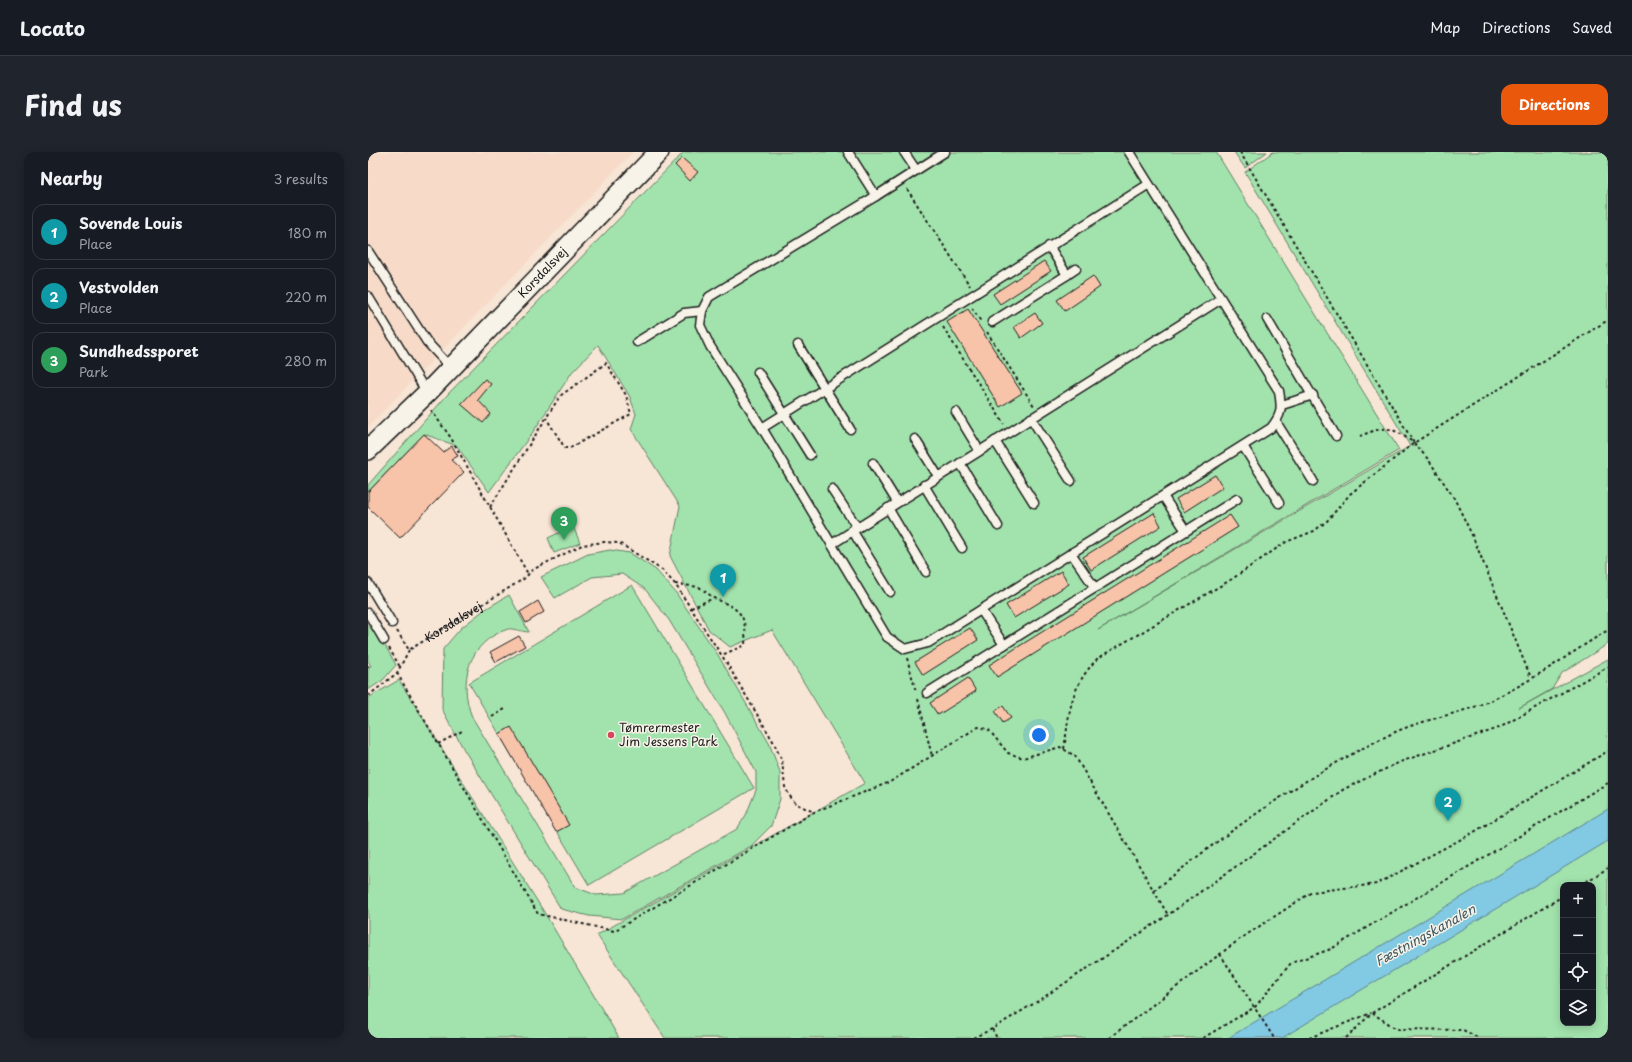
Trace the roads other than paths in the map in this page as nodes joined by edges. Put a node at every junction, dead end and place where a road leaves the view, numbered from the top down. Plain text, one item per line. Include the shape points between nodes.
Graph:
1 (659, 152) edge
2 (848, 152) edge
3 (904, 152) edge
4 (945, 152) edge
5 (1129, 152) edge
6 (916, 170) junction
7 (1149, 184) junction
8 (876, 196) junction
9 (1048, 246) junction
10 (368, 251) edge
11 (1076, 269) dead end
12 (1067, 275) junction
13 (368, 296) edge
14 (1221, 299) junction
15 (702, 311) junction
16 (1267, 319) dead end
17 (992, 322) dead end
18 (637, 342) dead end
19 (798, 345) dead end
20 (451, 368) junction
21 (758, 372) dead end
22 (825, 388) junction
23 (1313, 395) junction
24 (425, 396) junction
25 (1282, 405) junction
26 (956, 412) dead end
27 (784, 414) junction
28 (1035, 416) junction
29 (1276, 422) junction
30 (762, 428) junction
31 (850, 429) dead end
32 (1336, 436) dead end
33 (915, 439) dead end
34 (995, 441) junction
35 (1243, 446) junction
36 (368, 450) edge
37 (979, 450) junction
38 (810, 455) dead end
39 (368, 463) edge
40 (873, 463) dead end
41 (960, 463) junction
42 (938, 476) junction
43 (1071, 481) dead end
44 (1313, 481) dead end
45 (924, 485) junction
46 (832, 489) dead end
47 (1163, 496) junction
48 (1237, 499) dead end
49 (897, 502) junction
50 (1034, 503) dead end
51 (1279, 503) dead end
52 (888, 508) junction
53 (998, 526) dead end
54 (855, 529) junction
55 (1186, 531) junction
56 (832, 544) junction
57 (962, 548) dead end
58 (1071, 553) junction
59 (926, 572) dead end
60 (368, 583) edge
61 (1095, 588) junction
62 (890, 592) dead end
63 (981, 610) junction
64 (368, 613) edge
65 (392, 623) road end
66 (384, 640) road end
67 (1004, 645) junction
68 (927, 693) dead end

1 - 20 street, Korsdalsvej
2 - 8 lane
3 - 6 lane
4 - 6 lane
5 - 7 lane
6 - 8 lane
7 - 9 lane
7 - 14 lane
8 - 15 lane via 709,297
9 - 12 lane
9 - 22 lane
10 - 20 lane via 427,342
11 - 12 lane
12 - 17 lane
13 - 24 lane
14 - 25 lane via 1279,391
14 - 28 lane
15 - 18 lane via 684,313
15 - 30 lane via 700,325 710,346
16 - 23 lane
19 - 22 lane
20 - 24 street, Korsdalsvej
21 - 27 lane
22 - 27 lane
22 - 31 lane
23 - 25 lane
23 - 32 lane
24 - 36 street, Korsdalsvej
24 - 39 street, Korsdalsvej
25 - 29 lane via 1281,414
26 - 37 lane
27 - 30 lane
27 - 38 lane
28 - 34 lane
28 - 43 lane
29 - 35 lane
29 - 44 lane
30 - 56 lane
33 - 42 lane
34 - 37 lane
34 - 50 lane
35 - 47 lane
35 - 51 lane
37 - 41 lane
40 - 49 lane
41 - 42 lane
41 - 53 lane
42 - 45 lane
45 - 49 lane
45 - 57 lane
46 - 54 lane
47 - 55 lane
47 - 58 lane
48 - 55 lane
49 - 52 lane
52 - 54 lane
52 - 59 lane
54 - 56 lane
54 - 62 lane
55 - 61 lane
56 - 63 lane via 887,637 905,649 928,643
58 - 61 lane
58 - 63 lane
60 - 65 lane
61 - 67 lane
63 - 67 lane
64 - 66 lane
67 - 68 lane

